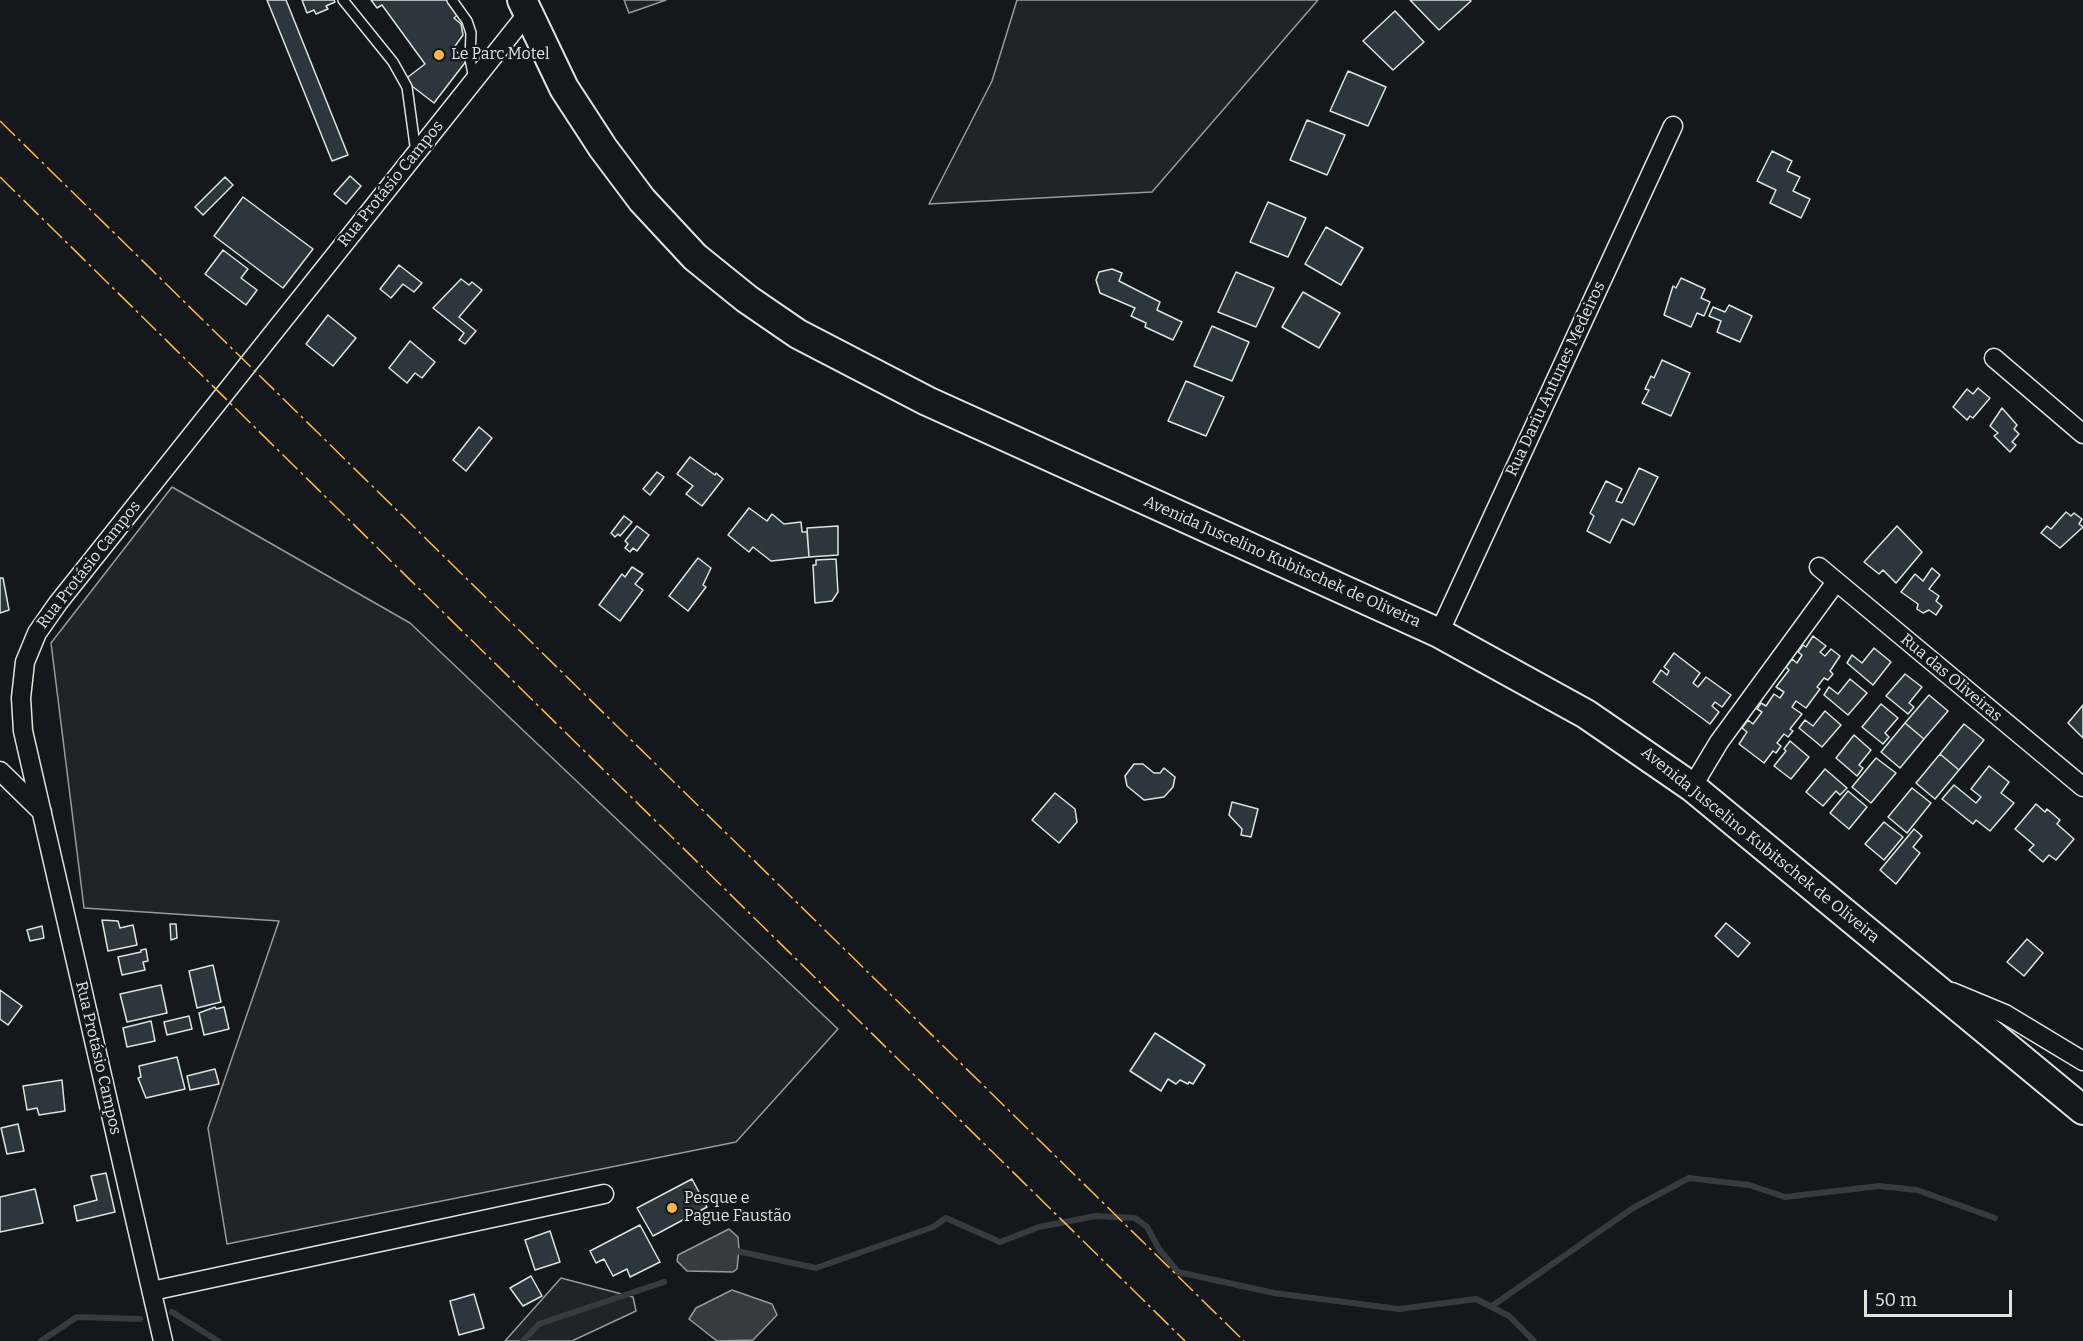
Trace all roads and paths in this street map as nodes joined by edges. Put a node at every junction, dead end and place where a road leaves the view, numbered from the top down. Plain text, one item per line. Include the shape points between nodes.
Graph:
1 (343, 0) edge
2 (452, 0) edge
3 (524, 7) edge
4 (474, 80) junction
5 (1673, 126) dead end
6 (416, 153) junction
7 (1994, 358) dead end
8 (2083, 434) edge
9 (1819, 567) dead end
10 (1836, 582) junction
11 (1439, 633) junction
12 (0, 771) edge
13 (1692, 787) junction
14 (2083, 788) edge
15 (42, 812) junction
16 (1930, 983) junction
17 (2083, 1060) edge
18 (2083, 1110) edge
19 (604, 1194) dead end
20 (152, 1291) junction
21 (163, 1341) edge

1 - 6 lane via 393,62 407,87
2 - 4 lane via 471,33
3 - 4 street, Rua Protásio Campos
3 - 11 main road, Avenida Juscelino Kubitschek de Oliveira via 564,88 642,200 695,256 772,316 852,364 927,401
4 - 6 street, Rua Protásio Campos
5 - 11 street, Rua Dariu Antunes Medeiros
6 - 15 street, Rua Protásio Campos via 37,633 25,662 21,698 23,731
7 - 8 street
9 - 10 street, Rua das Oliveiras
10 - 13 street via 1719,742
10 - 14 street, Rua das Oliveiras
11 - 13 main road, Avenida Juscelino Kubitschek de Oliveira via 1586,714
12 - 15 street
13 - 16 main road, Avenida Juscelino Kubitschek de Oliveira
15 - 20 street, Rua Protásio Campos
16 - 17 street via 2005,1014
16 - 18 main road, Avenida Juscelino Kubitschek de Oliveira
19 - 20 street
20 - 21 street, Rua Protásio Campos

